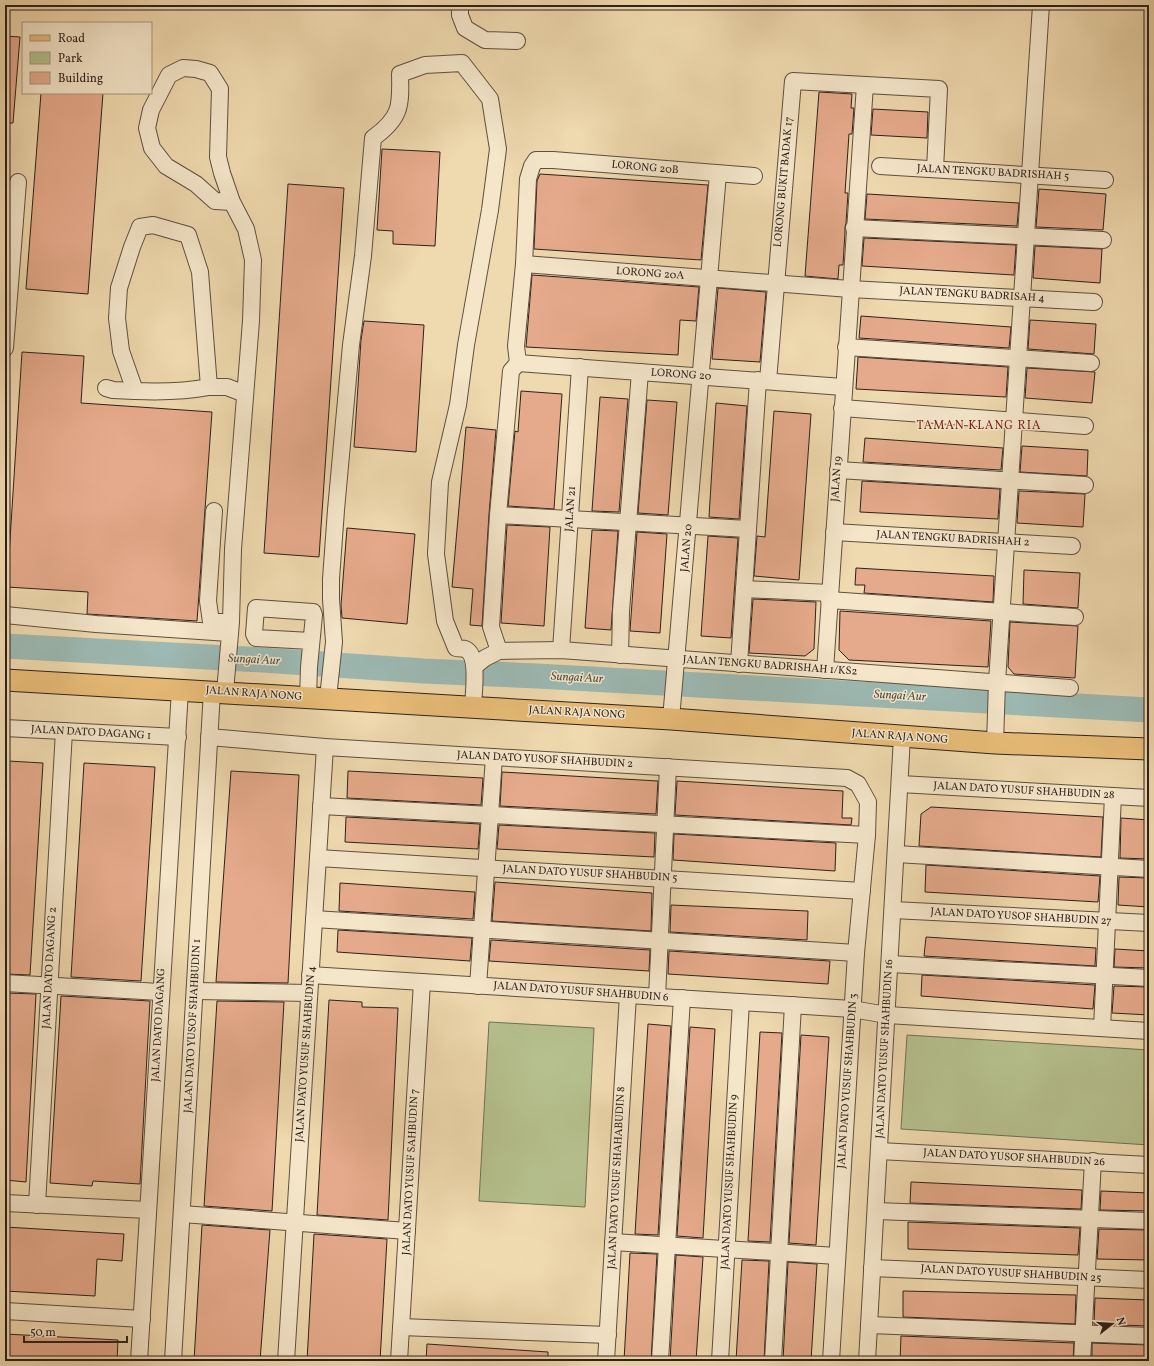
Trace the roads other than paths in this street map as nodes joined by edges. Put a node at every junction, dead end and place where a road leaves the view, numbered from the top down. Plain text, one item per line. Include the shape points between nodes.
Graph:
1 (460, 5) edge
2 (1042, 5) edge
3 (516, 41) dead end
4 (865, 85) junction
5 (880, 166) dead end
6 (935, 170) junction
7 (718, 174) junction
8 (1030, 175) junction
9 (754, 176) dead end
10 (1105, 180) dead end
11 (18, 182) dead end
12 (232, 202) junction
13 (854, 228) junction
14 (1026, 236) junction
15 (1102, 240) dead end
16 (524, 264) junction
17 (710, 279) junction
18 (776, 284) junction
19 (850, 289) junction
20 (1022, 298) junction
21 (1094, 302) dead end
22 (846, 347) junction
23 (5, 348) edge
24 (1018, 358) junction
25 (518, 363) junction
26 (1091, 363) dead end
27 (580, 367) junction
28 (640, 372) junction
29 (702, 376) junction
30 (763, 381) junction
31 (209, 387) junction
32 (844, 387) junction
33 (106, 388) dead end
34 (135, 391) junction
35 (245, 394) junction
36 (842, 408) junction
37 (1014, 421) junction
38 (1085, 426) dead end
39 (838, 470) junction
40 (1010, 480) junction
41 (1085, 485) dead end
42 (214, 511) dead end
43 (498, 515) junction
44 (570, 519) junction
45 (629, 522) junction
46 (689, 525) junction
47 (748, 529) junction
48 (834, 532) junction
49 (1006, 542) junction
50 (1072, 546) dead end
51 (744, 589) junction
52 (830, 596) junction
53 (1002, 612) junction
54 (5, 615) edge
55 (1075, 617) dead end
56 (212, 627) junction
57 (230, 627) junction
58 (561, 650) junction
59 (499, 651) junction
60 (310, 653) dead end
61 (620, 655) junction
62 (677, 659) junction
63 (739, 664) junction
64 (825, 670) junction
65 (474, 673) junction
66 (5, 680) edge
67 (1070, 688) dead end
68 (180, 690) junction
69 (218, 692) junction
70 (997, 695) junction
71 (318, 698) junction
72 (473, 707) junction
73 (671, 719) junction
74 (5, 728) edge
75 (64, 731) junction
76 (178, 737) junction
77 (210, 737) junction
78 (902, 737) junction
79 (995, 743) junction
80 (325, 747) junction
81 (1149, 749) edge
82 (494, 757) junction
83 (668, 767) junction
84 (900, 784) junction
85 (1113, 796) junction
86 (1149, 798) edge
87 (868, 802) joint
88 (321, 806) junction
89 (490, 814) junction
90 (665, 824) junction
91 (867, 835) junction
92 (896, 854) junction
93 (318, 858) junction
94 (1110, 866) junction
95 (486, 868) junction
96 (1149, 869) edge
97 (663, 879) junction
98 (862, 890) junction
99 (893, 910) junction
100 (314, 919) junction
101 (1107, 921) junction
102 (1149, 923) edge
103 (482, 930) junction
104 (660, 941) junction
105 (856, 953) junction
106 (890, 964) junction
107 (310, 975) junction
108 (1105, 976) junction
109 (1149, 978) edge
110 (422, 982) junction
111 (5, 983) edge
112 (50, 986) junction
113 (478, 986) junction
114 (195, 990) junction
115 (160, 992) junction
116 (309, 993) junction
117 (628, 995) junction
118 (657, 997) junction
119 (682, 998) junction
120 (741, 1002) junction
121 (793, 1005) junction
122 (852, 1009) junction
123 (887, 1015) junction
124 (1102, 1028) junction
125 (1149, 1032) edge
126 (879, 1151) junction
127 (1093, 1161) junction
128 (1149, 1165) edge
129 (5, 1203) edge
130 (37, 1205) junction
131 (148, 1210) junction
132 (876, 1212) junction
133 (182, 1214) junction
134 (1090, 1219) junction
135 (1149, 1221) edge
136 (295, 1223) junction
137 (407, 1231) junction
138 (613, 1242) junction
139 (667, 1246) junction
140 (726, 1250) junction
141 (779, 1253) junction
142 (837, 1256) junction
143 (872, 1268) junction
144 (1087, 1278) junction
145 (1149, 1280) edge
146 (5, 1311) edge
147 (142, 1319) junction
148 (869, 1325) junction
149 (402, 1326) junction
150 (1084, 1333) junction
151 (608, 1335) junction
152 (1149, 1336) edge
153 (139, 1361) edge
154 (173, 1361) edge
155 (286, 1361) edge
156 (399, 1361) edge
157 (606, 1361) edge
158 (660, 1361) edge
159 (720, 1361) edge
160 (773, 1361) edge
161 (831, 1361) edge
162 (867, 1361) edge
163 (1082, 1361) edge

1 - 3 street via 464,28 484,40
2 - 8 street
4 - 6 street via 939,89
4 - 13 street, JALAN 19
4 - 18 street, LORONG BUKIT BADAK 17 via 793,81
5 - 6 street, JALAN TENGKU BADRISHAH 5
6 - 8 street, JALAN TENGKU BADRISHAH 5
7 - 9 street, LORONG 20B
7 - 16 street, LORONG 20B via 536,160 528,179
7 - 17 street, JALAN 20
8 - 10 street, JALAN TENGKU BADRISHAH 5
8 - 14 street
11 - 23 street
12 - 12 street, JALAN DATO YUSOF SHAHBUDIN 1 via 218,157 220,89 210,73 183,68 169,75 151,110 147,128 152,148 166,166 196,184 216,201
12 - 35 street, JALAN DATO YUSOF SHAHBUDIN 1 via 246,229 253,260
13 - 14 street
13 - 19 street, JALAN 19
14 - 15 street
14 - 20 street
16 - 17 street, LORONG 20A
16 - 25 street via 516,346
17 - 18 street, LORONG 20A
17 - 29 street, JALAN 20
18 - 19 street, JALAN TENGKU BADRISAH 4
18 - 30 street, LORONG BUKIT BADAK 17
19 - 20 street, JALAN TENGKU BADRISAH 4
19 - 22 street, JALAN 19
20 - 21 street, JALAN TENGKU BADRISAH 4
20 - 24 street
22 - 24 street
22 - 32 street, JALAN 19
24 - 26 street
24 - 37 street
25 - 27 street, LORONG 20
25 - 43 street via 511,371
27 - 28 street, LORONG 20
27 - 44 street, JALAN 21
28 - 29 street, LORONG 20
28 - 45 street
29 - 30 street, LORONG 20
29 - 46 street, JALAN 20
30 - 32 street, LORONG 20
30 - 47 street, LORONG BUKIT BADAK 17
31 - 34 street via 188,391
31 - 34 street via 200,272 188,235 154,225 140,227 119,288 117,318 121,351
31 - 35 street via 227,387
32 - 36 street, JALAN 19
33 - 34 street
35 - 57 street, JALAN DATO YUSOF SHAHBUDIN 1
36 - 37 street
36 - 39 street, JALAN 19
37 - 38 street
37 - 40 street
39 - 40 street
39 - 48 street, JALAN 19
40 - 41 street
40 - 49 street
42 - 56 street via 208,601
43 - 44 street
43 - 59 street via 491,627
44 - 45 street
44 - 58 street, JALAN 21
45 - 46 street
45 - 61 street
46 - 47 street
46 - 62 street, JALAN 20
47 - 51 street, LORONG BUKIT BADAK 17
48 - 49 street, JALAN TENGKU BADRISHAH 2
48 - 52 street, JALAN 19
49 - 50 street, JALAN TENGKU BADRISHAH 2
49 - 53 street
51 - 52 street
51 - 63 street, LORONG BUKIT BADAK 17
52 - 53 street
52 - 64 street, JALAN 19
53 - 55 street
53 - 70 street
54 - 56 street via 96,624
56 - 57 street
57 - 69 street, JALAN DATO YUSOF SHAHBUDIN 1 via 227,658
58 - 59 street, JALAN TENGKU BADRISHAH 1/KS2
58 - 61 street, JALAN TENGKU BADRISHAH 1/KS2
59 - 65 street
60 - 71 street
61 - 62 street, JALAN TENGKU BADRISHAH 1/KS2
62 - 63 street, JALAN TENGKU BADRISHAH 1/KS2
62 - 73 street, JALAN 20
63 - 64 street, JALAN TENGKU BADRISHAH 1/KS2
64 - 70 street, JALAN TENGKU BADRISHAH 1/KS2
65 - 71 street via 471,654 466,649 456,648 445,621 436,554 440,482 458,405 498,149 490,98 462,63 426,65 400,74 400,108 385,130 373,138 363,256 351,345 331,579 334,642 332,666
65 - 72 street
66 - 68 main road, JALAN RAJA NONG
67 - 70 street, JALAN TENGKU BADRISHAH 1/KS2
68 - 69 main road, JALAN RAJA NONG
68 - 76 street, JALAN DATO DAGANG
69 - 71 main road, JALAN RAJA NONG
69 - 77 street, JALAN DATO YUSOF SHAHBUDIN 1
70 - 79 street
71 - 72 main road, JALAN RAJA NONG
72 - 73 main road, JALAN RAJA NONG
73 - 78 main road, JALAN RAJA NONG
74 - 75 street, JALAN DATO DAGANG 1
75 - 76 street, JALAN DATO DAGANG 1
75 - 112 street, JALAN DATO DAGANG 2
76 - 115 street, JALAN DATO DAGANG
77 - 80 street, JALAN DATO YUSOF SHAHBUDIN 2
77 - 114 street, JALAN DATO YUSOF SHAHBUDIN 1
78 - 79 main road, JALAN RAJA NONG
78 - 84 street, JALAN DATO YUSUF SHAHBUDIN 16
79 - 81 main road, JALAN RAJA NONG
80 - 82 street, JALAN DATO YUSOF SHAHBUDIN 2
80 - 88 street, JALAN DATO YUSUF SHAHBUDIN 4
82 - 83 street, JALAN DATO YUSOF SHAHBUDIN 2
82 - 89 street
83 - 87 street, JALAN DATO YUSOF SHAHBUDIN 2 via 847,778 858,784
83 - 90 street
84 - 85 street, JALAN DATO YUSUF SHAHBUDIN 28
84 - 92 street, JALAN DATO YUSUF SHAHBUDIN 16
85 - 86 street, JALAN DATO YUSUF SHAHBUDIN 28
85 - 94 street
87 - 91 street, JALAN DATO YUSUF SHAHBUDIN 3
88 - 89 street
88 - 93 street, JALAN DATO YUSUF SHAHBUDIN 4
89 - 90 street
89 - 95 street
90 - 91 street
90 - 97 street
91 - 98 street, JALAN DATO YUSUF SHAHBUDIN 3
92 - 94 street
92 - 99 street, JALAN DATO YUSUF SHAHBUDIN 16
93 - 95 street, JALAN DATO YUSUF SHAHBUDIN 5
93 - 100 street, JALAN DATO YUSUF SHAHBUDIN 4
94 - 96 street
94 - 101 street
95 - 97 street, JALAN DATO YUSUF SHAHBUDIN 5
95 - 103 street
97 - 98 street, JALAN DATO YUSUF SHAHBUDIN 5
97 - 104 street
98 - 105 street, JALAN DATO YUSUF SHAHBUDIN 3
99 - 101 street, JALAN DATO YUSOF SHAHBUDIN 27
99 - 106 street, JALAN DATO YUSUF SHAHBUDIN 16
100 - 103 street
100 - 107 street, JALAN DATO YUSUF SHAHBUDIN 4
101 - 102 street, JALAN DATO YUSOF SHAHBUDIN 27
101 - 108 street
103 - 104 street
103 - 113 street
104 - 105 street
104 - 118 street
105 - 122 street, JALAN DATO YUSUF SHAHBUDIN 3
106 - 108 street
106 - 123 street, JALAN DATO YUSUF SHAHBUDIN 16
107 - 110 street, JALAN DATO YUSUF SHAHBUDIN 6
107 - 116 street, JALAN DATO YUSUF SHAHBUDIN 4
108 - 109 street
108 - 124 street
110 - 113 street, JALAN DATO YUSUF SHAHBUDIN 6
110 - 137 street, JALAN DATO YUSUF SAHBUDIN 7
111 - 112 street
112 - 115 street
112 - 130 street, JALAN DATO DAGANG 2
113 - 117 street, JALAN DATO YUSUF SHAHBUDIN 6
114 - 116 street
114 - 133 street, JALAN DATO YUSOF SHAHBUDIN 1
115 - 131 street, JALAN DATO DAGANG
116 - 136 street, JALAN DATO YUSUF SHAHBUDIN 4
117 - 118 street, JALAN DATO YUSUF SHAHBUDIN 6
117 - 138 street, JALAN DATO YUSUF SHAHABUDIN 8
118 - 119 street, JALAN DATO YUSUF SHAHBUDIN 6
119 - 120 street, JALAN DATO YUSUF SHAHBUDIN 6
119 - 139 street
120 - 121 street, JALAN DATO YUSUF SHAHBUDIN 6
120 - 140 street, JALAN DATO YUSUF SHAHBUDIN 9
121 - 122 street, JALAN DATO YUSUF SHAHBUDIN 6
121 - 141 street
122 - 123 street, JALAN DATO YUSUF SHAHBUDIN 6
122 - 142 street, JALAN DATO YUSUF SHAHBUDIN 3
123 - 124 street
123 - 126 street, JALAN DATO YUSUF SHAHBUDIN 16
124 - 125 street
126 - 127 street, JALAN DATO YUSOF SHAHBUDIN 26
126 - 132 street, JALAN DATO YUSUF SHAHBUDIN 16
127 - 128 street, JALAN DATO YUSOF SHAHBUDIN 26
127 - 134 street
129 - 130 street
130 - 131 street
131 - 147 street, JALAN DATO DAGANG
132 - 134 street
132 - 143 street, JALAN DATO YUSUF SHAHBUDIN 16
133 - 136 street
133 - 154 street, JALAN DATO YUSOF SHAHBUDIN 1
134 - 135 street
134 - 144 street
136 - 137 street
136 - 155 street, JALAN DATO YUSUF SHAHBUDIN 4
137 - 149 street, JALAN DATO YUSUF SAHBUDIN 7
138 - 139 street
138 - 151 street, JALAN DATO YUSUF SHAHABUDIN 8
139 - 140 street
139 - 158 street
140 - 141 street
140 - 159 street, JALAN DATO YUSUF SHAHBUDIN 9
141 - 142 street
141 - 160 street
142 - 161 street, JALAN DATO YUSUF SHAHBUDIN 3
143 - 144 street, JALAN DATO YUSUF SHAHBUDIN 25
143 - 148 street, JALAN DATO YUSUF SHAHBUDIN 16
144 - 145 street, JALAN DATO YUSUF SHAHBUDIN 25
144 - 150 street
146 - 147 street
147 - 153 street, JALAN DATO DAGANG
148 - 150 street
148 - 162 street, JALAN DATO YUSUF SHAHBUDIN 16
149 - 151 street
149 - 156 street, JALAN DATO YUSUF SAHBUDIN 7
150 - 152 street
150 - 163 street
151 - 157 street, JALAN DATO YUSUF SHAHABUDIN 8

